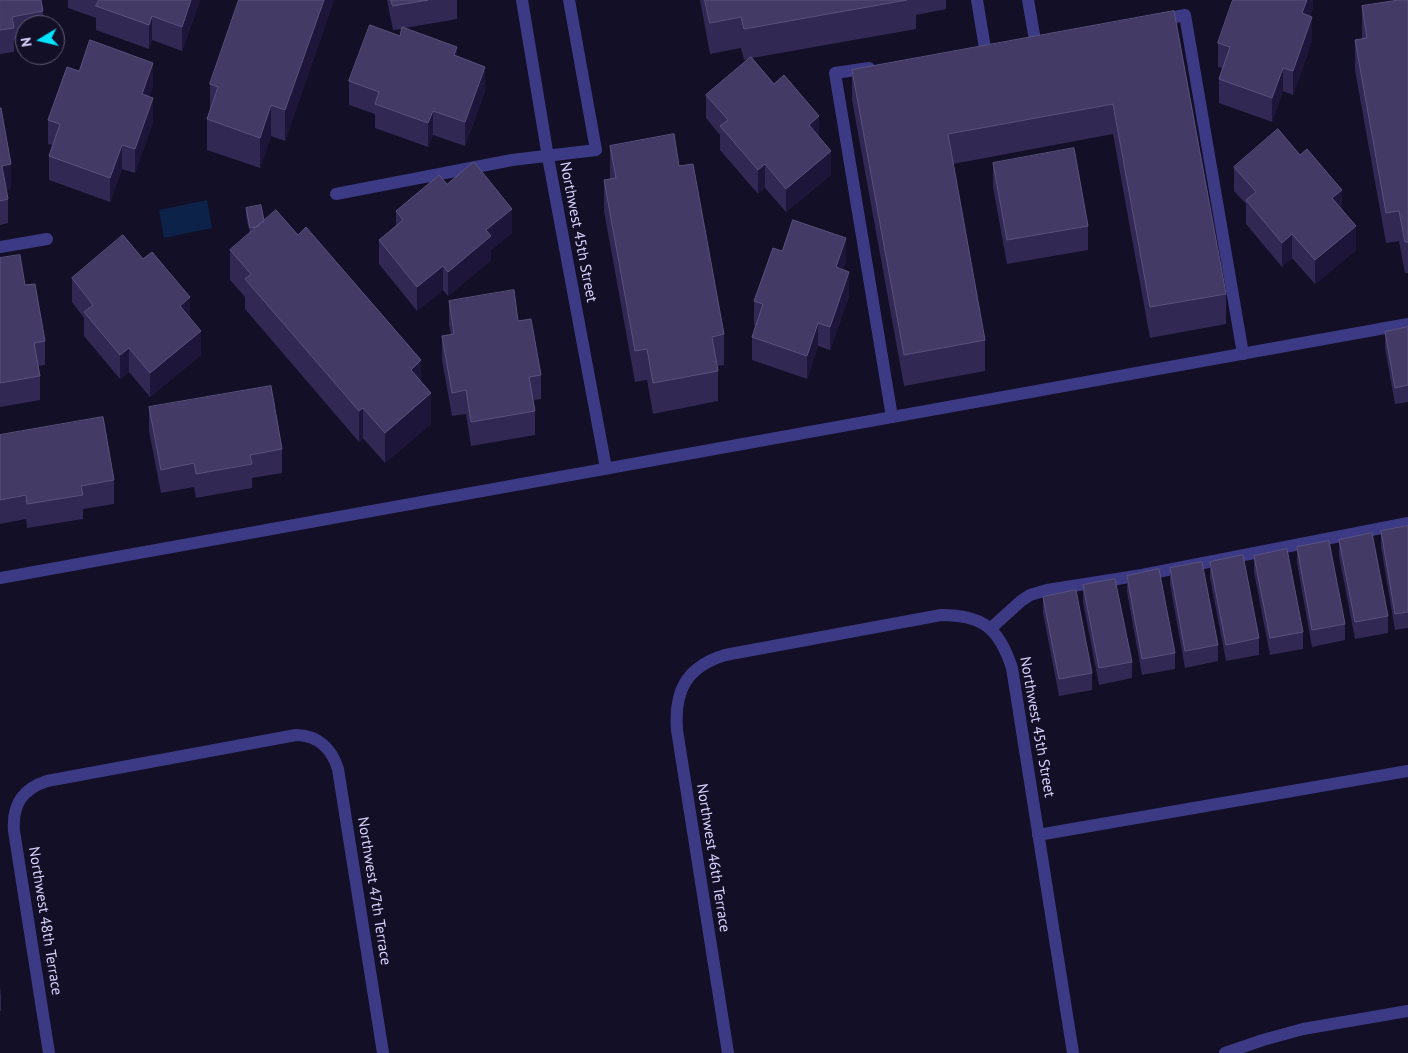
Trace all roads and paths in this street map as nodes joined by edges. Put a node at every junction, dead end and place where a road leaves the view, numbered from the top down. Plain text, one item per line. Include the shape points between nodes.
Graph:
1 (522, 0) edge
2 (569, 0) edge
3 (977, 0) edge
4 (1028, 0) edge
5 (1148, 22) edge
6 (1035, 40) edge
7 (985, 48) edge
8 (882, 65) edge
9 (548, 156) junction
10 (336, 194) dead end
11 (47, 239) dead end
12 (0, 247) edge
13 (1408, 324) edge
14 (1243, 354) junction
15 (892, 417) junction
16 (606, 468) junction
17 (1408, 523) edge
18 (0, 578) edge
19 (990, 629) junction
20 (694, 672) joint
21 (319, 741) joint
22 (1408, 771) edge
23 (1038, 835) junction
24 (1408, 1011) edge
25 (49, 1053) edge
26 (383, 1053) edge
27 (728, 1053) edge
28 (1073, 1053) edge
29 (1225, 1053) edge

1 - 9 street, Northwest 45th Street
2 - 9 street via 596,150
3 - 7 street
4 - 6 street
5 - 14 street via 1186,15
8 - 15 street via 835,73
9 - 10 street
9 - 16 street, Northwest 45th Street
11 - 12 street
13 - 14 street
14 - 15 street
15 - 16 street
16 - 18 street
17 - 19 street via 1142,575 1047,590 1021,600
19 - 20 street, Northwest 45th Street via 978,620 941,615 725,655
19 - 23 street, Northwest 45th Street via 1000,640 1012,668
20 - 27 street, Northwest 46th Terrace via 677,701 677,730
21 - 25 street, Northwest 48th Terrace via 304,735 287,736 86,773 39,783 22,796 15,812 14,831
21 - 26 street, Northwest 47th Terrace via 332,754 338,769
22 - 23 street
23 - 28 street, Northwest 45th Street
24 - 29 street via 1303,1029

